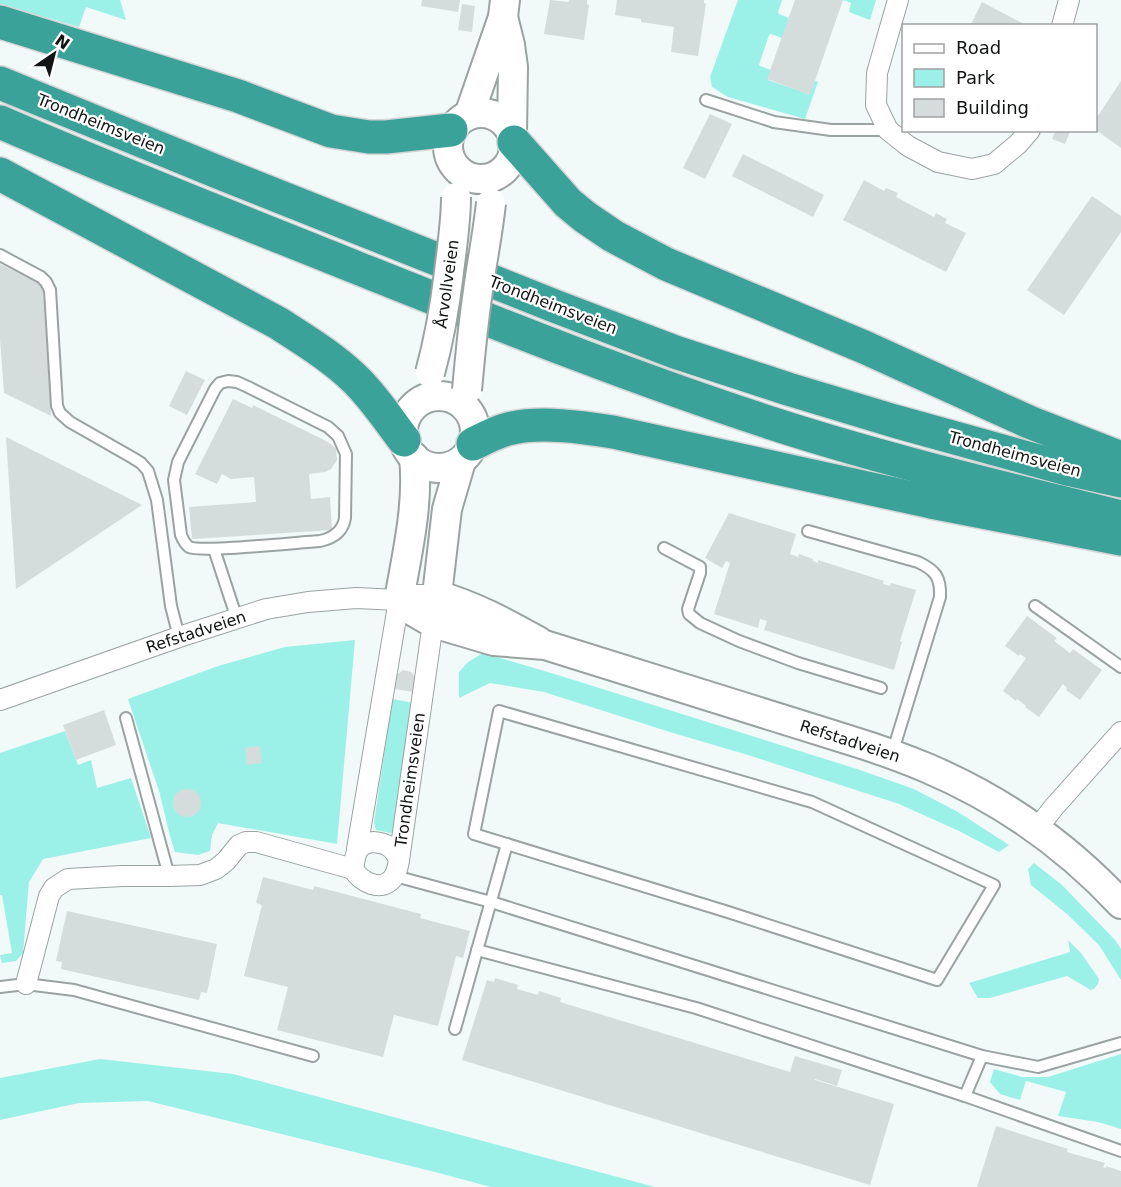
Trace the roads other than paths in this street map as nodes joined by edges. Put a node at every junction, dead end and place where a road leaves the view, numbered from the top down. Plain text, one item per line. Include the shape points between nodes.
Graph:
1 (898, 0) edge
2 (1069, 0) edge
3 (504, 8) edge
4 (0, 22) edge
5 (1063, 24) edge
6 (0, 83) edge
7 (706, 100) dead end
8 (0, 122) edge
9 (460, 122) junction
10 (888, 130) junction
11 (1028, 132) edge
12 (510, 147) junction
13 (453, 165) junction
14 (0, 174) edge
15 (0, 255) edge
16 (467, 399) junction
17 (420, 401) junction
18 (409, 449) junction
19 (467, 452) junction
20 (1121, 458) edge
21 (1121, 481) edge
22 (1121, 517) edge
23 (808, 531) dead end
24 (1121, 538) edge
25 (664, 548) dead end
26 (214, 549) junction
27 (437, 595) junction
28 (399, 600) junction
29 (1035, 606) dead end
30 (237, 619) junction
31 (433, 623) junction
32 (179, 637) junction
33 (545, 645) junction
34 (1121, 667) edge
35 (881, 688) dead end
36 (0, 700) edge
37 (126, 718) dead end
38 (1121, 732) edge
39 (892, 754) junction
40 (1036, 830) junction
41 (507, 844) junction
42 (355, 859) junction
43 (397, 868) junction
44 (169, 876) junction
45 (491, 902) junction
46 (1121, 904) edge
47 (477, 950) junction
48 (26, 984) junction
49 (0, 987) edge
50 (455, 1029) dead end
51 (1121, 1042) edge
52 (313, 1056) dead end
53 (981, 1056) junction
54 (965, 1096) junction
55 (1121, 1151) edge

1 - 10 street via 877,73 876,105
2 - 5 street
3 - 9 street, Årvollveien
3 - 12 street, Årvollveien via 513,67
4 - 9 highway via 238,96 331,131 386,137
6 - 21 highway, Trondheimsveien via 675,352 894,422
7 - 10 lane via 774,122 831,130
8 - 22 highway, Trondheimsveien via 217,212 664,387 931,470
9 - 12 street via 483,112 497,117 508,126
9 - 13 street via 448,137
10 - 11 street via 938,162 972,169 994,164
12 - 13 street via 494,177 464,175
12 - 16 street, Årvollveien, bridge via 491,203
12 - 20 highway via 585,217 639,251 1029,422
13 - 17 street, Årvollveien, bridge via 456,197 447,287 440,334
14 - 18 highway via 278,323 327,355 372,397
15 - 32 lane via 40,277 50,290 60,413 148,471 157,500
16 - 17 street via 440,396
16 - 19 street via 475,434
17 - 18 street via 404,422
18 - 19 street via 422,464 442,468 452,466
18 - 28 street via 416,485 415,505
19 - 24 highway via 489,435 510,428 584,428
19 - 27 street via 447,509
23 - 39 lane via 918,562 937,576 940,597
25 - 35 lane via 700,567 688,609 700,623 798,663
26 - 26 lane via 191,548 185,543 174,480 178,462 215,389 228,381 248,387 328,427 338,436 346,454 345,518 340,530 320,541
26 - 30 lane
27 - 28 street, Refstadveien via 408,595
27 - 31 street, Trondheimsveien
27 - 33 street, Refstadveien via 488,614
28 - 30 street, Refstadveien via 308,602
28 - 31 street, Refstadveien
28 - 42 street
29 - 34 lane
30 - 32 street, Refstadveien
31 - 33 street, Refstadveien via 494,641
31 - 43 street, Trondheimsveien
32 - 36 street, Refstadveien
33 - 39 street, Refstadveien
37 - 44 lane
38 - 40 street
39 - 40 street, Refstadveien via 969,788
40 - 46 street, Refstadveien via 1064,850
41 - 41 lane via 937,980 994,885 812,802 499,711 474,834
41 - 45 lane
42 - 43 street, Trondheimsveien via 367,843 380,842 393,849
42 - 43 street, Trondheimsveien via 357,874 371,885 390,881
42 - 44 street, Trondheimsveien via 246,842 216,869 200,875
43 - 45 lane
44 - 48 street, Trondheimsveien via 68,879 54,888
45 - 47 lane
45 - 53 lane
47 - 50 lane
47 - 54 lane via 696,1008
48 - 49 lane
48 - 52 lane via 74,990
51 - 53 lane via 1038,1067
53 - 54 lane
54 - 55 lane

